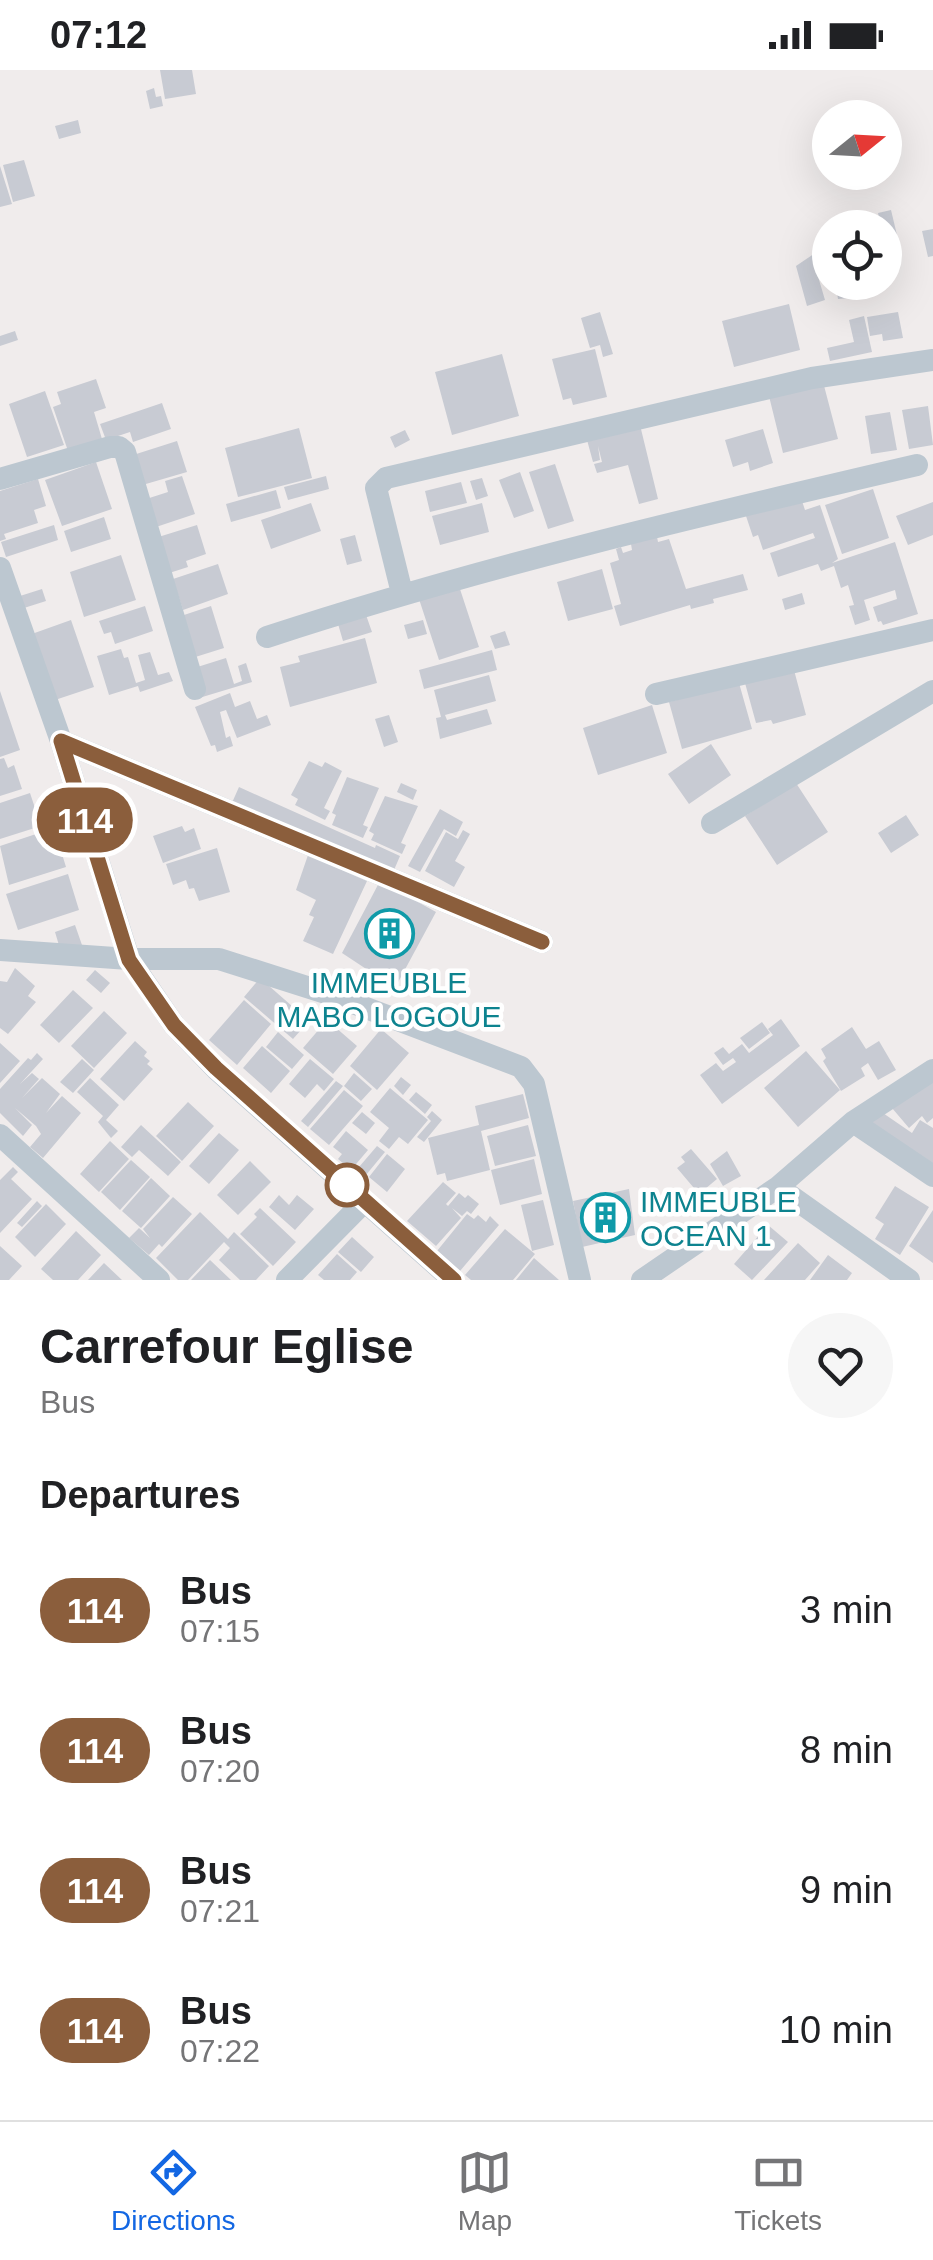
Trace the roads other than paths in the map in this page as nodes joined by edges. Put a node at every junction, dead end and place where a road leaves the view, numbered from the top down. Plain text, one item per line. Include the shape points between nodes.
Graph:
1 (933, 360) edge
2 (917, 466) dead end
3 (0, 480) edge
4 (0, 568) edge
5 (402, 592) junction
6 (933, 630) edge
7 (267, 637) dead end
8 (194, 689) dead end
9 (933, 690) edge
10 (656, 694) dead end
11 (61, 741) junction
12 (712, 822) dead end
13 (542, 942) dead end
14 (0, 950) edge
15 (129, 960) junction
16 (933, 1070) edge
17 (853, 1122) junction
18 (0, 1135) edge
19 (933, 1176) edge
20 (778, 1187) junction
21 (365, 1202) junction
22 (159, 1280) edge
23 (287, 1280) edge
24 (454, 1280) edge
25 (580, 1280) edge
26 (642, 1280) edge
27 (909, 1280) edge

1 - 5 street via 812,378 386,478 376,488 378,506
2 - 5 street
3 - 8 street via 110,447 125,452
4 - 11 street
5 - 7 street
6 - 10 street
9 - 12 street
11 - 13 street
11 - 15 street
14 - 15 street
15 - 21 street via 206,1058
15 - 25 street via 219,959 521,1067 534,1084
16 - 17 street
17 - 19 street
17 - 20 street
18 - 22 street
20 - 26 street
20 - 27 street
21 - 23 street
21 - 24 street

